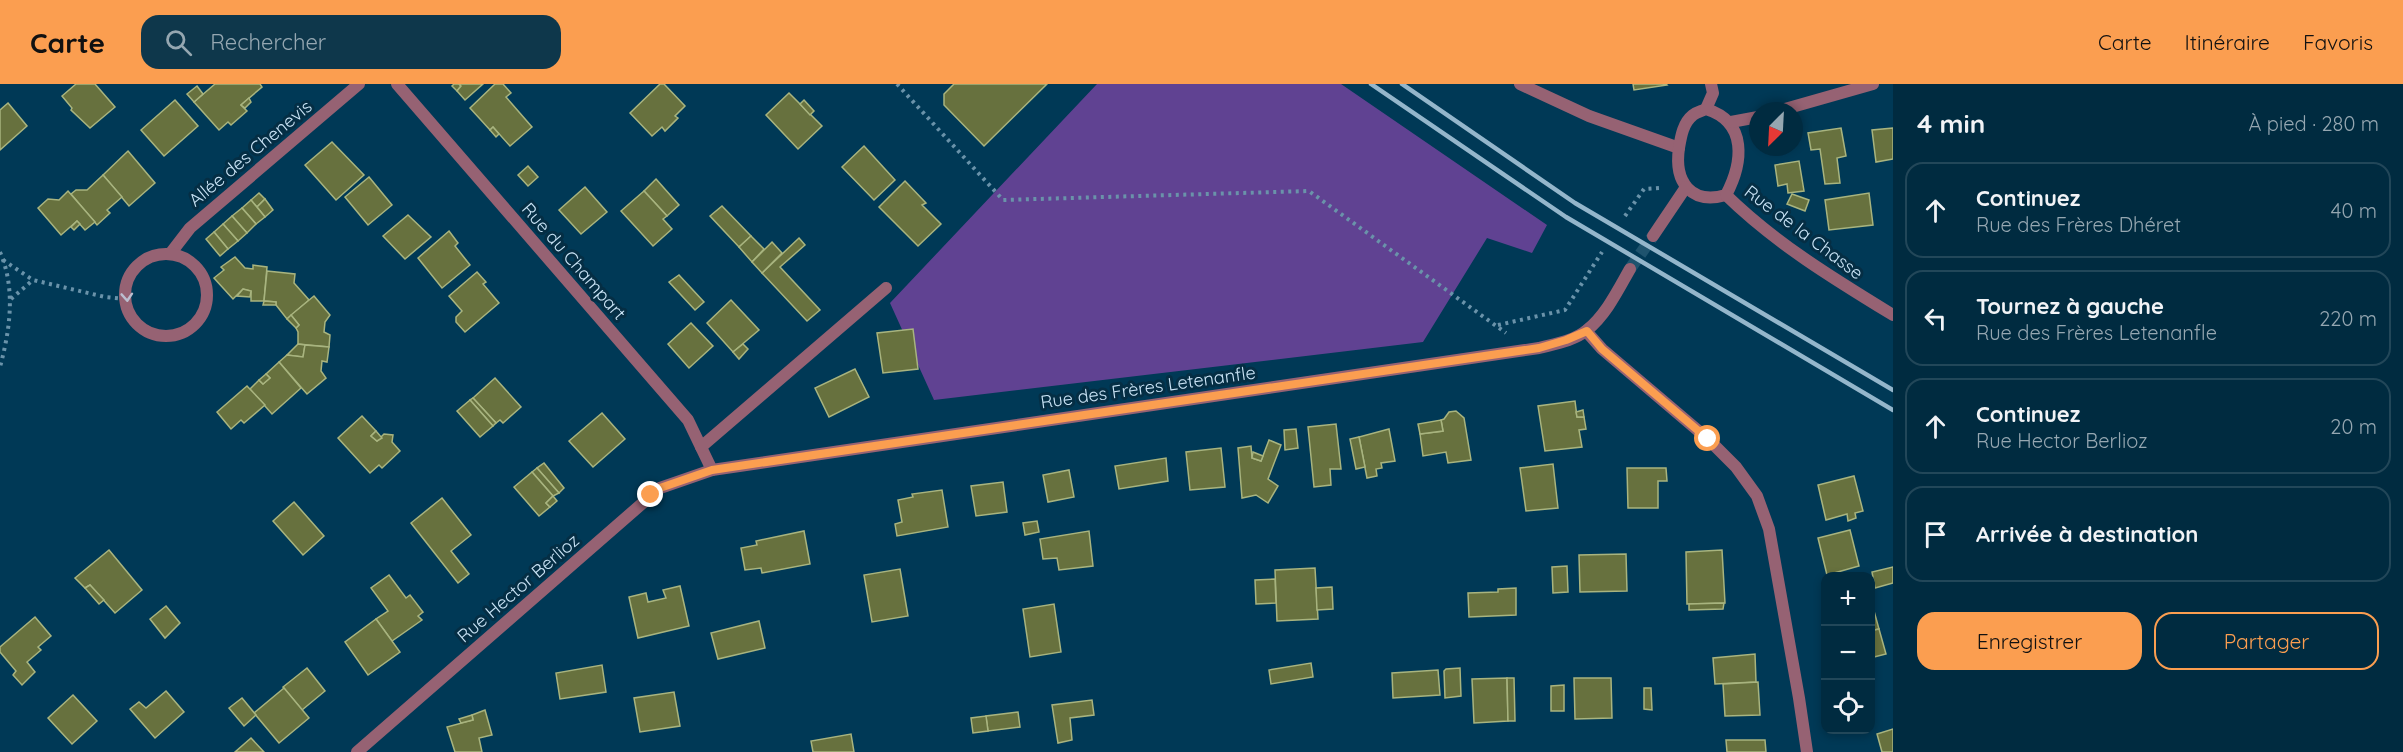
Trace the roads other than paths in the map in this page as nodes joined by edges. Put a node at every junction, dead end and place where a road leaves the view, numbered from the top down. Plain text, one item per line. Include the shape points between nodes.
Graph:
1 (359, 84) edge
2 (397, 84) edge
3 (1520, 84) edge
4 (1712, 84) edge
5 (1874, 84) edge
6 (1803, 104) edge
7 (1706, 109) junction
8 (1749, 119) edge
9 (1731, 122) junction
10 (1679, 148) junction
11 (1686, 187) junction
12 (1726, 195) junction
13 (1653, 236) tunnel mouth
14 (170, 255) junction
15 (1630, 269) tunnel mouth
16 (886, 288) dead end
17 (1893, 315) edge
18 (1587, 331) junction
19 (701, 447) junction
20 (712, 470) junction
21 (357, 752) edge
22 (1807, 752) edge

1 - 14 street, Allée des Chenevis via 190,228
2 - 19 street, Rue du Champart via 687,420
3 - 10 street via 1588,116
4 - 7 street via 1713,93
5 - 6 street
7 - 9 street
7 - 10 street via 1685,124
8 - 9 street
9 - 12 street via 1738,161 1735,179
10 - 11 street via 1679,173
11 - 12 street via 1695,195 1710,199
11 - 13 street
12 - 17 street, Rue de la Chasse via 1750,218 1823,272
14 -> 14 street via 158,255 137,266 126,287 125,299 137,324 148,333 162,336 189,329 200,320 206,306 204,278 190,263
15 - 18 street via 1612,303
16 - 19 street
18 - 20 street, Rue des Frères Letenanfle via 1524,350
18 - 22 street via 1602,349 1708,439 1757,496 1769,529
19 - 20 street, Rue du Champart
20 - 21 street, Rue Hector Berlioz via 660,488

